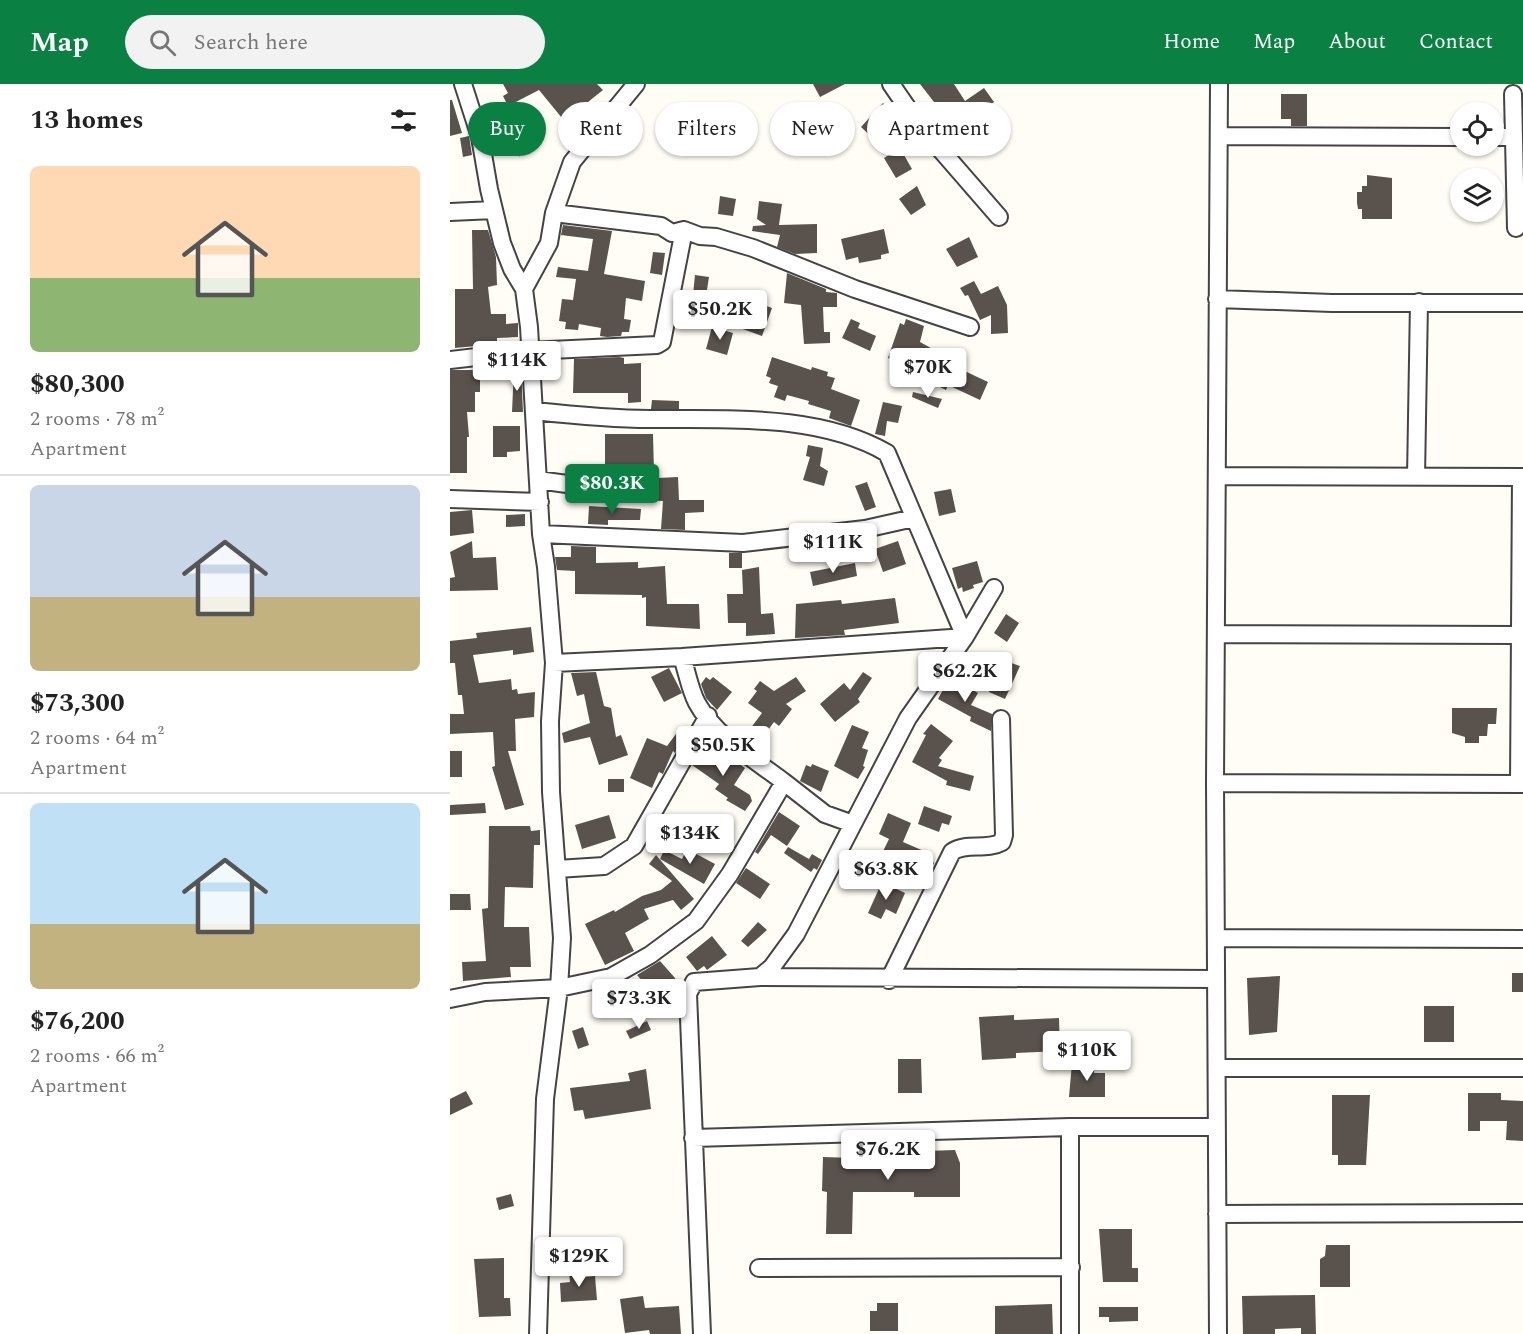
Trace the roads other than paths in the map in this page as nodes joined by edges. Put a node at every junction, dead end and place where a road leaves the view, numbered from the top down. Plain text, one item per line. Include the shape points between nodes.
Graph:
1 (463, 84) edge
2 (636, 84) edge
3 (891, 84) edge
4 (1219, 84) edge
5 (1514, 94) dead end
6 (1220, 136) junction
7 (1450, 136) edge
8 (1504, 136) edge
9 (1514, 136) junction
10 (494, 210) junction
11 (450, 212) edge
12 (554, 213) junction
13 (999, 217) dead end
14 (1516, 228) dead end
15 (684, 230) junction
16 (524, 288) junction
17 (1217, 299) junction
18 (1419, 302) junction
19 (1523, 303) edge
20 (970, 327) dead end
21 (529, 351) junction
22 (450, 360) edge
23 (534, 411) junction
24 (1218, 476) junction
25 (1416, 477) junction
26 (1522, 477) edge
27 (538, 480) junction
28 (610, 490) dead end
29 (450, 499) edge
30 (540, 502) junction
31 (914, 518) junction
32 (540, 534) junction
33 (994, 588) dead end
34 (1216, 634) junction
35 (1520, 635) junction
36 (965, 637) junction
37 (682, 657) junction
38 (554, 663) junction
39 (708, 716) junction
40 (1001, 719) dead end
41 (784, 782) junction
42 (1215, 783) junction
43 (1521, 784) edge
44 (853, 824) junction
45 (556, 869) junction
46 (1216, 938) junction
47 (1523, 939) edge
48 (760, 977) junction
49 (1216, 979) junction
50 (889, 980) junction
51 (559, 988) junction
52 (450, 999) edge
53 (1217, 1068) junction
54 (1523, 1068) edge
55 (1070, 1127) junction
56 (1217, 1127) junction
57 (693, 1138) junction
58 (1217, 1214) junction
59 (1523, 1214) edge
60 (1071, 1267) junction
61 (759, 1268) dead end
62 (538, 1334) edge
63 (702, 1334) edge
64 (1070, 1334) edge
65 (1218, 1334) edge

1 - 10 street via 480,137
2 - 12 street via 572,162
3 - 13 street via 920,126
4 - 6 street
5 - 9 street
6 - 7 street
6 - 17 street
8 - 9 street
9 - 14 street
10 - 11 street
10 - 16 street via 512,269
12 - 15 street via 661,226 672,233
12 - 16 street via 549,243
15 - 20 street via 753,248
15 - 21 street via 662,342
16 - 21 street
17 - 18 street
17 - 24 street
18 - 19 street
18 - 25 street
21 - 22 street
21 - 23 street
23 - 27 street
23 - 31 street via 630,419 765,421 858,437 887,453
24 - 25 street
24 - 34 street
25 - 26 street
26 - 35 street
27 - 28 street
27 - 30 street
29 - 30 street
30 - 32 street
31 - 32 street via 865,529 743,543
31 - 36 street
32 - 38 street
33 - 36 street
34 - 35 street
34 - 42 street
35 - 43 street
36 - 37 street
36 - 44 street via 908,718
37 - 38 street
37 - 39 street via 697,703
38 - 45 street via 550,721
39 - 41 street via 742,751
39 - 45 street via 634,846 604,866
40 - 50 street via 1002,842 992,848 958,848 952,852
41 - 44 street via 825,814
41 - 51 street via 730,874 696,921 650,955 611,977
42 - 43 street
42 - 46 street
44 - 48 street via 796,934
45 - 51 street via 562,938
46 - 47 street
46 - 49 street
48 - 50 street
48 - 57 street via 702,979 690,988
49 - 50 street
49 - 53 street
51 - 52 street via 485,992
51 - 62 street via 545,1099
53 - 54 street
53 - 56 street
55 - 56 street
55 - 57 street
55 - 60 street
56 - 58 street
57 - 63 street
58 - 59 street
58 - 65 street
60 - 61 street
60 - 64 street

